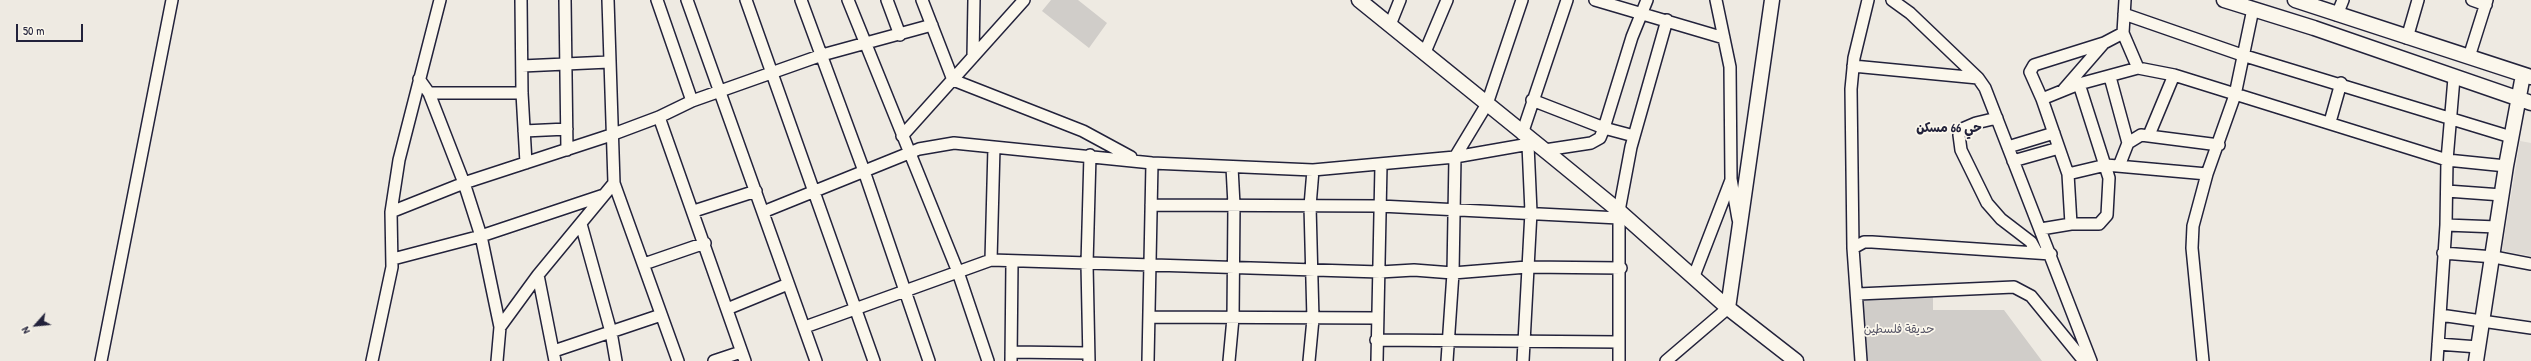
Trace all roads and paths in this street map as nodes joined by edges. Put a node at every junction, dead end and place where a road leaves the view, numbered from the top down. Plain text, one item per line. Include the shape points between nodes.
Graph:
1 (172, 0) edge
2 (440, 0) edge
3 (522, 0) edge
4 (565, 0) edge
5 (608, 0) edge
6 (657, 0) edge
7 (687, 0) edge
8 (746, 0) edge
9 (801, 0) edge
10 (848, 0) edge
11 (887, 0) edge
12 (922, 0) edge
13 (974, 0) edge
14 (1024, 0) edge
15 (1359, 0) edge
16 (1400, 0) edge
17 (1447, 0) edge
18 (1522, 0) edge
19 (1567, 0) edge
20 (1597, 0) edge
21 (1647, 0) edge
22 (1716, 0) edge
23 (1772, 0) edge
24 (1868, 0) edge
25 (1892, 0) edge
26 (2125, 0) edge
27 (2224, 0) edge
28 (2295, 0) edge
29 (2343, 0) edge
30 (2418, 0) edge
31 (2472, 0) edge
32 (2487, 2) edge
33 (2253, 9) junction
34 (1642, 13) junction
35 (2124, 14) junction
36 (2337, 15) junction
37 (1667, 20) junction
38 (932, 25) junction
39 (1390, 25) junction
40 (2123, 33) junction
41 (900, 34) junction
42 (1724, 38) junction
43 (2407, 38) junction
44 (2104, 43) junction
45 (864, 44) junction
46 (1425, 52) junction
47 (822, 55) junction
48 (2242, 55) junction
49 (973, 57) junction
50 (2469, 57) junction
51 (609, 62) junction
52 (566, 63) junction
53 (522, 66) junction
54 (1853, 66) junction
55 (2138, 68) junction
56 (772, 72) junction
57 (2174, 75) junction
58 (2527, 76) edge
59 (2110, 77) junction
60 (1978, 78) junction
61 (2454, 78) junction
62 (419, 79) junction
63 (953, 80) junction
64 (2341, 83) junction
65 (2079, 84) junction
66 (2063, 90) junction
67 (719, 91) junction
68 (429, 93) junction
69 (522, 93) junction
70 (2235, 94) junction
71 (2042, 99) junction
72 (2517, 99) junction
73 (1532, 100) junction
74 (692, 101) junction
75 (2531, 103) edge
76 (1487, 104) junction
77 (659, 117) junction
78 (1997, 118) junction
79 (2451, 118) junction
80 (2330, 122) junction
81 (1604, 128) junction
82 (567, 130) junction
83 (524, 131) junction
84 (2054, 133) junction
85 (2149, 135) junction
86 (611, 136) junction
87 (902, 136) junction
88 (1634, 136) junction
89 (2511, 137) junction
90 (1532, 143) junction
91 (2128, 143) junction
92 (2219, 145) junction
93 (994, 147) junction
94 (2008, 147) junction
95 (2058, 148) junction
96 (567, 150) junction
97 (910, 153) junction
98 (1090, 155) junction
99 (1456, 157) junction
100 (1135, 160) junction
101 (2447, 160) junction
102 (2013, 161) junction
103 (526, 163) junction
104 (1152, 163) junction
105 (1381, 165) junction
106 (2106, 165) junction
107 (2119, 166) junction
108 (2506, 166) junction
109 (1232, 167) junction
110 (1313, 170) junction
111 (864, 171) junction
112 (2068, 174) junction
113 (2207, 174) junction
114 (1731, 179) junction
115 (614, 183) junction
116 (464, 184) junction
117 (814, 190) junction
118 (756, 191) junction
119 (2447, 191) junction
120 (605, 194) junction
121 (2502, 195) junction
122 (1234, 205) junction
123 (1151, 206) junction
124 (1310, 206) junction
125 (1380, 206) junction
126 (1455, 210) junction
127 (694, 211) junction
128 (391, 212) junction
129 (763, 212) junction
130 (1531, 212) junction
131 (1619, 215) junction
132 (581, 224) junction
133 (2071, 224) junction
134 (2446, 225) junction
135 (2497, 227) junction
136 (2042, 229) junction
137 (1739, 230) junction
138 (481, 236) junction
139 (705, 243) junction
140 (1853, 248) junction
141 (2037, 253) junction
142 (2443, 253) junction
143 (2051, 254) junction
144 (2494, 257) junction
145 (393, 259) junction
146 (991, 260) junction
147 (1012, 262) junction
148 (644, 264) junction
149 (1087, 264) junction
150 (2531, 264) edge
151 (1149, 265) junction
152 (1527, 267) junction
153 (1621, 268) junction
154 (1232, 269) junction
155 (1311, 270) junction
156 (958, 272) junction
157 (1380, 272) junction
158 (1453, 273) junction
159 (538, 275) junction
160 (1694, 276) junction
161 (788, 284) junction
162 (906, 292) junction
163 (1858, 294) junction
164 (1728, 308) junction
165 (727, 309) junction
166 (857, 310) junction
167 (660, 315) junction
168 (2440, 315) junction
169 (1150, 317) junction
170 (1233, 318) junction
171 (1377, 318) junction
172 (1312, 319) junction
173 (2484, 322) junction
174 (500, 327) junction
175 (805, 327) junction
176 (2531, 328) edge
177 (611, 332) junction
178 (1376, 340) junction
179 (1447, 341) junction
180 (1524, 342) junction
181 (1619, 342) junction
182 (2438, 344) junction
183 (2477, 354) edge
184 (555, 356) edge
185 (743, 356) edge
186 (1011, 356) edge
187 (1088, 357) edge
188 (101, 361) edge
189 (372, 361) edge
190 (497, 361) edge
191 (616, 361) edge
192 (678, 361) edge
193 (714, 361) edge
194 (816, 361) edge
195 (874, 361) edge
196 (929, 361) edge
197 (988, 361) edge
198 (1148, 361) edge
199 (1229, 361) edge
200 (1309, 361) edge
201 (1376, 361) edge
202 (1447, 361) edge
203 (1523, 361) edge
204 (1619, 361) edge
205 (1666, 361) edge
206 (1796, 361) edge
207 (1861, 361) edge
208 (2084, 361) edge
209 (2091, 361) edge
210 (2203, 361) edge
211 (2437, 361) edge

1 - 188 street
2 - 62 street
3 - 53 street
4 - 52 street
5 - 51 street
6 - 74 street
7 - 67 street
8 - 56 street
9 - 47 street
10 - 45 street
11 - 41 street
12 - 38 street
13 - 49 street
14 - 49 street
15 - 39 main road
16 - 39 street
17 - 46 street
18 - 76 street
19 - 73 street
20 - 34 street
21 - 34 street
22 - 42 street
23 - 137 main road
24 - 54 street
25 - 60 street via 1910,13
26 - 35 street
27 - 33 main road
28 - 36 main road
29 - 36 street
30 - 43 street
31 - 32 street
32 - 50 street
33 - 48 street
33 - 61 main road
34 - 37 street
34 - 81 street
35 - 40 street
35 - 48 street
36 - 43 main road
37 - 42 street
37 - 88 street
38 - 41 street
38 - 63 street
39 - 46 main road
40 - 44 street
40 - 55 street
41 - 45 street
42 - 114 street via 1730,67
43 - 50 main road
44 - 66 street
44 - 71 street via 2032,67 2030,72
45 - 47 street
45 - 87 street
46 - 76 main road
47 - 56 street
47 - 111 street
48 - 64 street
48 - 70 street
49 - 63 street
50 - 58 main road
51 - 52 street
51 - 86 street
52 - 53 street
52 - 82 street
53 - 69 street
54 - 60 street
54 - 140 street via 1850,149
55 - 57 street
55 - 59 street
56 - 67 street
56 - 117 street
57 - 70 street
57 - 85 street
58 - 72 main road
59 - 65 street
59 - 91 street
60 - 78 street via 1989,96
61 - 72 main road
61 - 79 street
62 - 68 street
62 - 128 street via 399,160
63 - 87 street
63 - 100 street via 1083,131
64 - 79 street
64 - 80 street
65 - 66 street
65 - 106 street
66 - 71 street
67 - 74 street
67 - 118 street
68 - 69 street
68 - 116 street
69 - 83 street
70 - 80 street
70 - 92 street
71 - 84 street
72 - 75 main road
72 - 89 main road
73 - 81 street
73 - 90 street
74 - 77 street
76 - 90 main road
76 - 99 street
77 - 86 street
77 - 127 street
78 - 94 street
78 - 141 street via 1976,122 1962,129 1959,135 1961,150 1987,204 2001,219 2031,242
79 - 89 street
79 - 101 street
80 - 101 street
81 - 88 street
81 - 90 street via 1600,138 1591,143
82 - 83 street
82 - 96 street
83 - 103 street
84 - 94 street
84 - 95 street
85 - 91 street via 2141,135
85 - 92 street
86 - 96 street
86 - 115 street
87 - 97 street
88 - 131 street
89 - 108 main road
90 - 99 street
90 - 130 street
90 - 131 main road
91 - 107 street
92 - 113 street
93 - 97 street via 954,143 925,147
93 - 98 street
93 - 146 street
94 - 102 street
95 - 102 street
95 - 112 street
96 - 103 street
97 - 111 street
97 - 156 street
98 - 100 street
98 - 149 street
99 - 105 street
99 - 126 street
100 - 104 street
101 - 108 street
101 - 119 street
102 - 136 street
103 - 116 street
104 - 109 street
104 - 123 street
105 - 110 street
105 - 125 street
106 - 107 street
106 - 112 street
106 - 133 street via 2110,191 2105,218 2099,224
107 - 113 street
108 - 121 main road
109 - 110 street
109 - 122 street
110 - 124 street
111 - 117 street
111 - 162 street
112 - 133 street
113 - 210 street via 2194,226 2192,248
114 - 137 street
114 - 160 street
115 - 120 street
115 - 148 street
116 - 128 street
116 - 138 street
117 - 129 street
117 - 166 street
118 - 127 street
118 - 129 street
119 - 121 street
119 - 134 street
120 - 132 street
120 - 138 street
121 - 135 main road
122 - 123 street
122 - 124 street
122 - 154 street
123 - 151 street
124 - 125 street
124 - 155 street
125 - 126 street
125 - 157 street
126 - 130 street
126 - 158 street
127 - 139 street
128 - 145 street
129 - 161 street
130 - 131 street
130 - 152 street
131 - 153 street
131 - 160 main road
132 - 159 street
132 - 177 street
133 - 136 street
134 - 135 street
134 - 142 street
135 - 144 main road
136 - 143 street
137 - 164 main road
138 - 145 street
138 - 174 street
139 - 148 street
139 - 165 street
140 - 141 street via 1864,242 1872,242
140 - 163 street
141 - 143 street
142 - 144 street
142 - 168 street
143 - 209 street
144 - 150 street
144 - 173 main road
145 - 189 street
146 - 147 street
146 - 156 street
147 - 149 street
147 - 186 street
148 - 167 street
149 - 151 street
149 - 187 street
151 - 154 street
151 - 169 street
152 - 153 street
152 - 158 street
152 - 180 street
153 - 181 street
154 - 155 street
154 - 170 street
155 - 157 street
155 - 172 street
156 - 162 street
156 - 197 street
157 - 158 street via 1414,270
157 - 171 street
158 - 179 street
159 - 174 street
159 - 184 street
160 - 164 main road
161 - 165 street
161 - 175 street
162 - 166 street
162 - 196 street
163 - 207 street
163 - 208 street via 2014,287 2031,296
164 - 205 street
164 - 206 main road
165 - 185 street
166 - 175 street
166 - 195 street
167 - 177 street
167 - 192 street
168 - 173 street
168 - 182 street
169 - 170 street
169 - 198 street
170 - 172 street
170 - 199 street
171 - 172 street
171 - 178 street
172 - 200 street
173 - 176 street
173 - 183 main road
174 - 190 street
175 - 194 street
177 - 184 street
177 - 191 street
178 - 179 street
178 - 201 street
179 - 180 street
179 - 202 street
180 - 181 street
180 - 203 street
181 - 204 street
182 - 183 street
182 - 211 street
185 - 193 street
186 - 187 street

